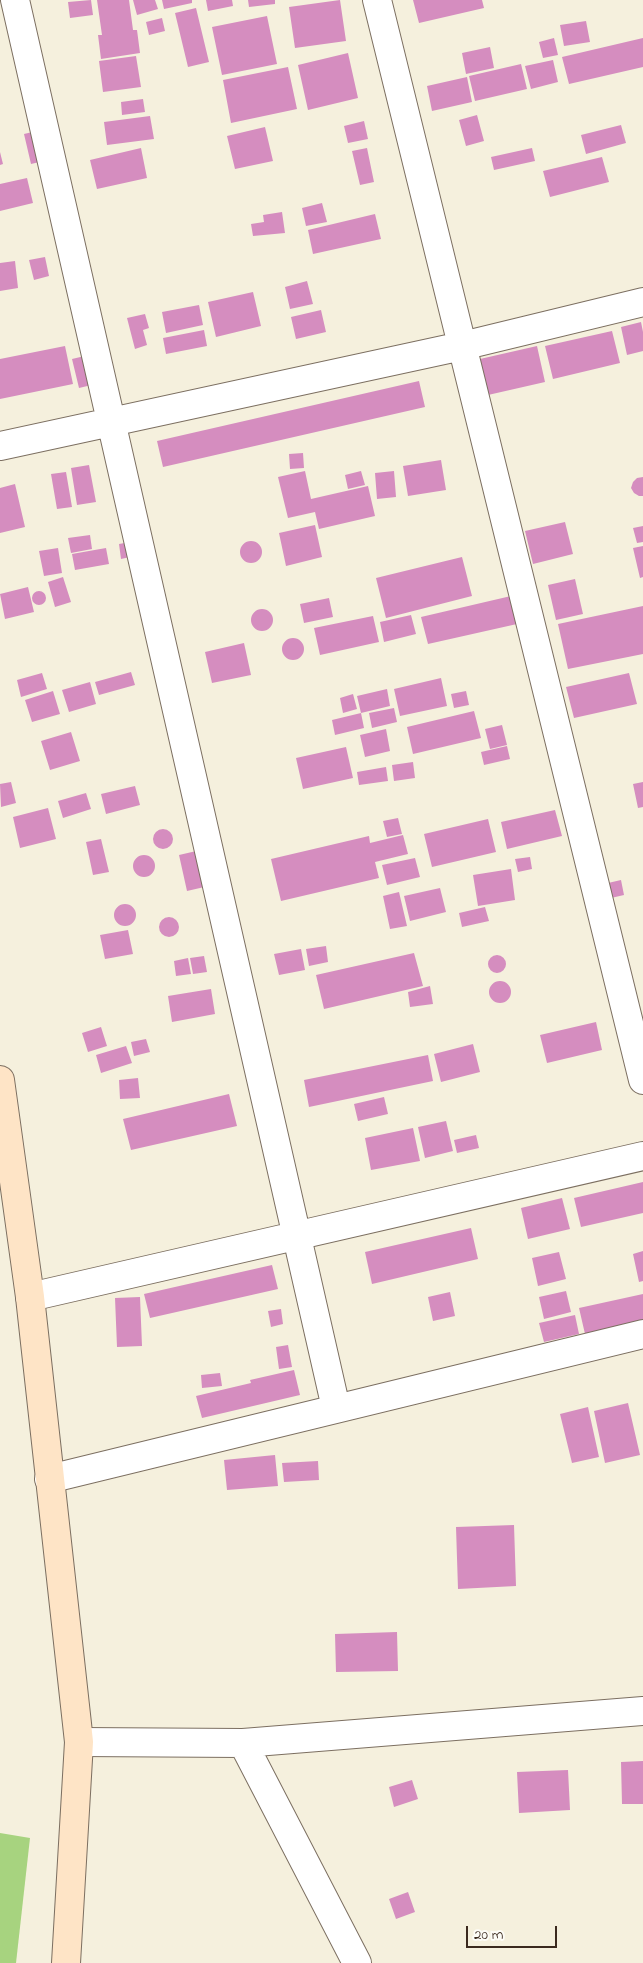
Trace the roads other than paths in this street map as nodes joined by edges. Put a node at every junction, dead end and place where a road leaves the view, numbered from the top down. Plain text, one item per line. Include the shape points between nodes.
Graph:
1 (16, 0) edge
2 (377, 0) edge
3 (643, 302) edge
4 (462, 346) junction
5 (111, 421) junction
6 (0, 446) edge
7 (0, 1080) edge
8 (643, 1080) edge
9 (643, 1156) edge
10 (297, 1236) junction
11 (30, 1297) junction
12 (643, 1334) edge
13 (336, 1408) junction
14 (49, 1479) junction
15 (643, 1711) edge
16 (78, 1742) junction
17 (242, 1743) junction
18 (66, 1963) edge
19 (357, 1963) edge

1 - 5 street
2 - 4 street
3 - 4 street
4 - 5 street
4 - 8 street
5 - 6 street
5 - 10 street
7 - 11 street
9 - 10 street
10 - 11 street
10 - 13 street
11 - 14 street
12 - 13 street
13 - 14 street
14 - 16 street
15 - 17 street
16 - 17 street
16 - 18 street
17 - 19 street

